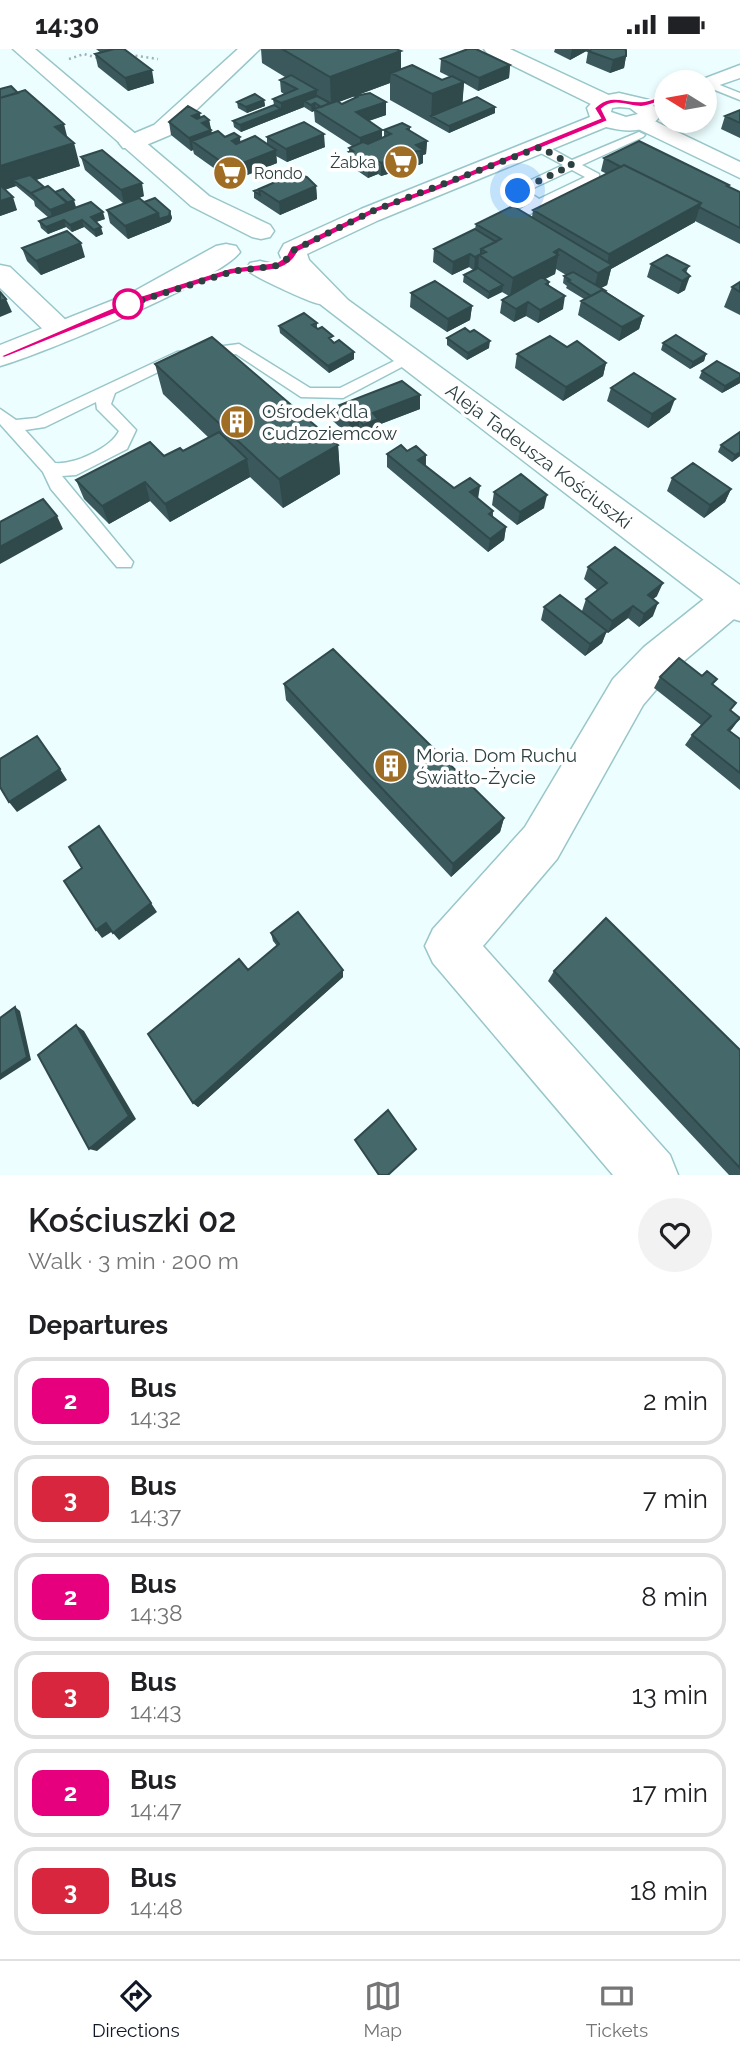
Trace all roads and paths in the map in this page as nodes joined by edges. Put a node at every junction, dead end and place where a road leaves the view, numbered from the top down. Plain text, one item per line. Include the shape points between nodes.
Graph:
1 (23, 49) edge
2 (250, 49) edge
3 (494, 49) edge
4 (127, 55) edge
5 (158, 59) dead end
6 (105, 60) edge
7 (62, 61) dead end
8 (740, 71) edge
9 (718, 79) edge
10 (718, 89) edge
11 (740, 97) edge
12 (654, 109) edge
13 (605, 111) junction
14 (641, 121) junction
15 (131, 143) junction
16 (540, 147) junction
17 (572, 165) junction
18 (740, 171) edge
19 (200, 201) junction
20 (538, 204) junction
21 (513, 217) edge
22 (281, 242) junction
23 (241, 258) junction
24 (0, 273) edge
25 (338, 306) junction
26 (61, 331) junction
27 (0, 356) edge
28 (409, 359) junction
29 (106, 398) junction
30 (6, 420) edge
31 (39, 423) junction
32 (25, 440) junction
33 (50, 469) junction
34 (124, 562) dead end
35 (735, 603) edge
36 (650, 1175) edge

1 - 15 street, Aleja Tadeusza Kościuszki
2 - 15 street via 162,130
3 - 13 street
4 - 5 path
6 - 7 path via 84,54
8 - 9 street
10 - 11 lane
12 - 14 street
13 - 14 street via 626,100
13 - 16 street
14 - 17 lane
14 - 18 street
15 - 19 street, Aleja Tadeusza Kościuszki
16 - 17 lane
16 - 22 street
17 - 20 lane via 518,191
17 - 20 lane via 595,177
19 - 22 street, Aleja Tadeusza Kościuszki
19 - 23 street, Aleja Tadeusza Kościuszki
20 - 21 lane
22 - 23 street via 281,264
22 - 23 street via 242,234
22 - 25 street, Aleja Tadeusza Kościuszki
23 - 25 street, Aleja Tadeusza Kościuszki
23 - 26 street
24 - 26 street
25 - 28 street, Aleja Tadeusza Kościuszki
26 - 27 street
28 - 29 lane via 343,393 307,393 239,349 182,355
28 - 35 street, Aleja Tadeusza Kościuszki
29 - 31 lane via 84,402
29 - 33 lane via 128,430 121,445 70,471
30 - 31 lane
30 - 32 lane
31 - 32 lane
32 - 33 lane
33 - 34 lane via 57,485
35 - 36 street via 658,659 628,692 541,843 450,946

